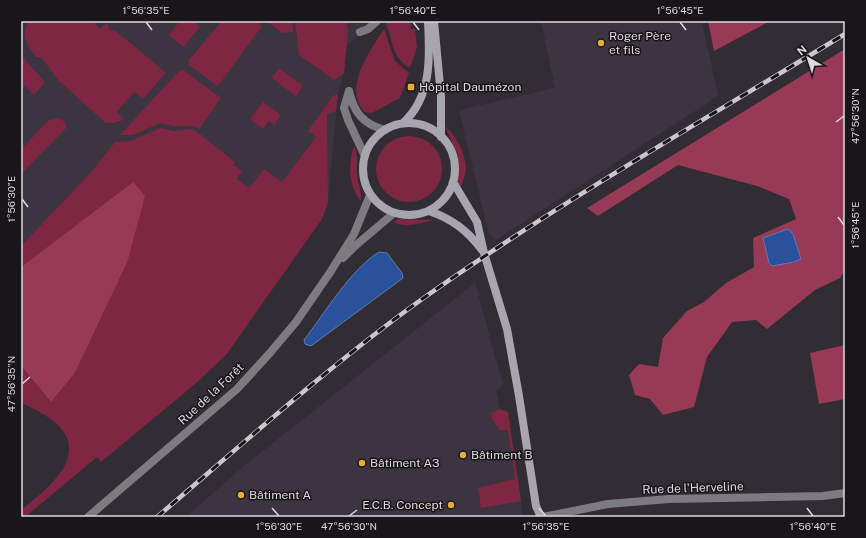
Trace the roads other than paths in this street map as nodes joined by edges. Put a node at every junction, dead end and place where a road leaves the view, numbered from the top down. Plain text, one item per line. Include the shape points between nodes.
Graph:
1 (378, 21) edge
2 (428, 21) edge
3 (434, 21) edge
4 (360, 32) dead end
5 (403, 123) junction
6 (385, 130) junction
7 (441, 137) junction
8 (364, 154) junction
9 (453, 182) junction
10 (370, 195) junction
11 (429, 211) junction
12 (394, 213) junction
13 (484, 253) junction
14 (331, 271) junction
15 (845, 493) edge
16 (88, 517) edge
17 (542, 517) edge

1 - 4 street
2 - 5 main road via 429,62 426,84 417,109
3 - 7 main road via 441,96
5 - 6 main road
5 - 7 main road via 424,125
6 - 8 main road via 371,142
6 - 8 street via 375,127 358,115 349,91 344,108
7 - 9 main road via 453,154
8 - 10 main road via 364,182
9 - 11 main road via 444,199
9 - 13 main road via 477,222
10 - 12 main road via 380,206
10 - 14 street, Rue de la Forêt via 354,234
11 - 12 main road via 418,215
11 - 13 main road via 460,226 472,236
12 - 14 street, Rue de la Forêt via 355,246
13 - 17 main road via 506,329 536,506
14 - 16 street, Rue de la Forêt via 296,322 237,389
15 - 17 street, Rue de l'Herveline via 669,499 608,504

